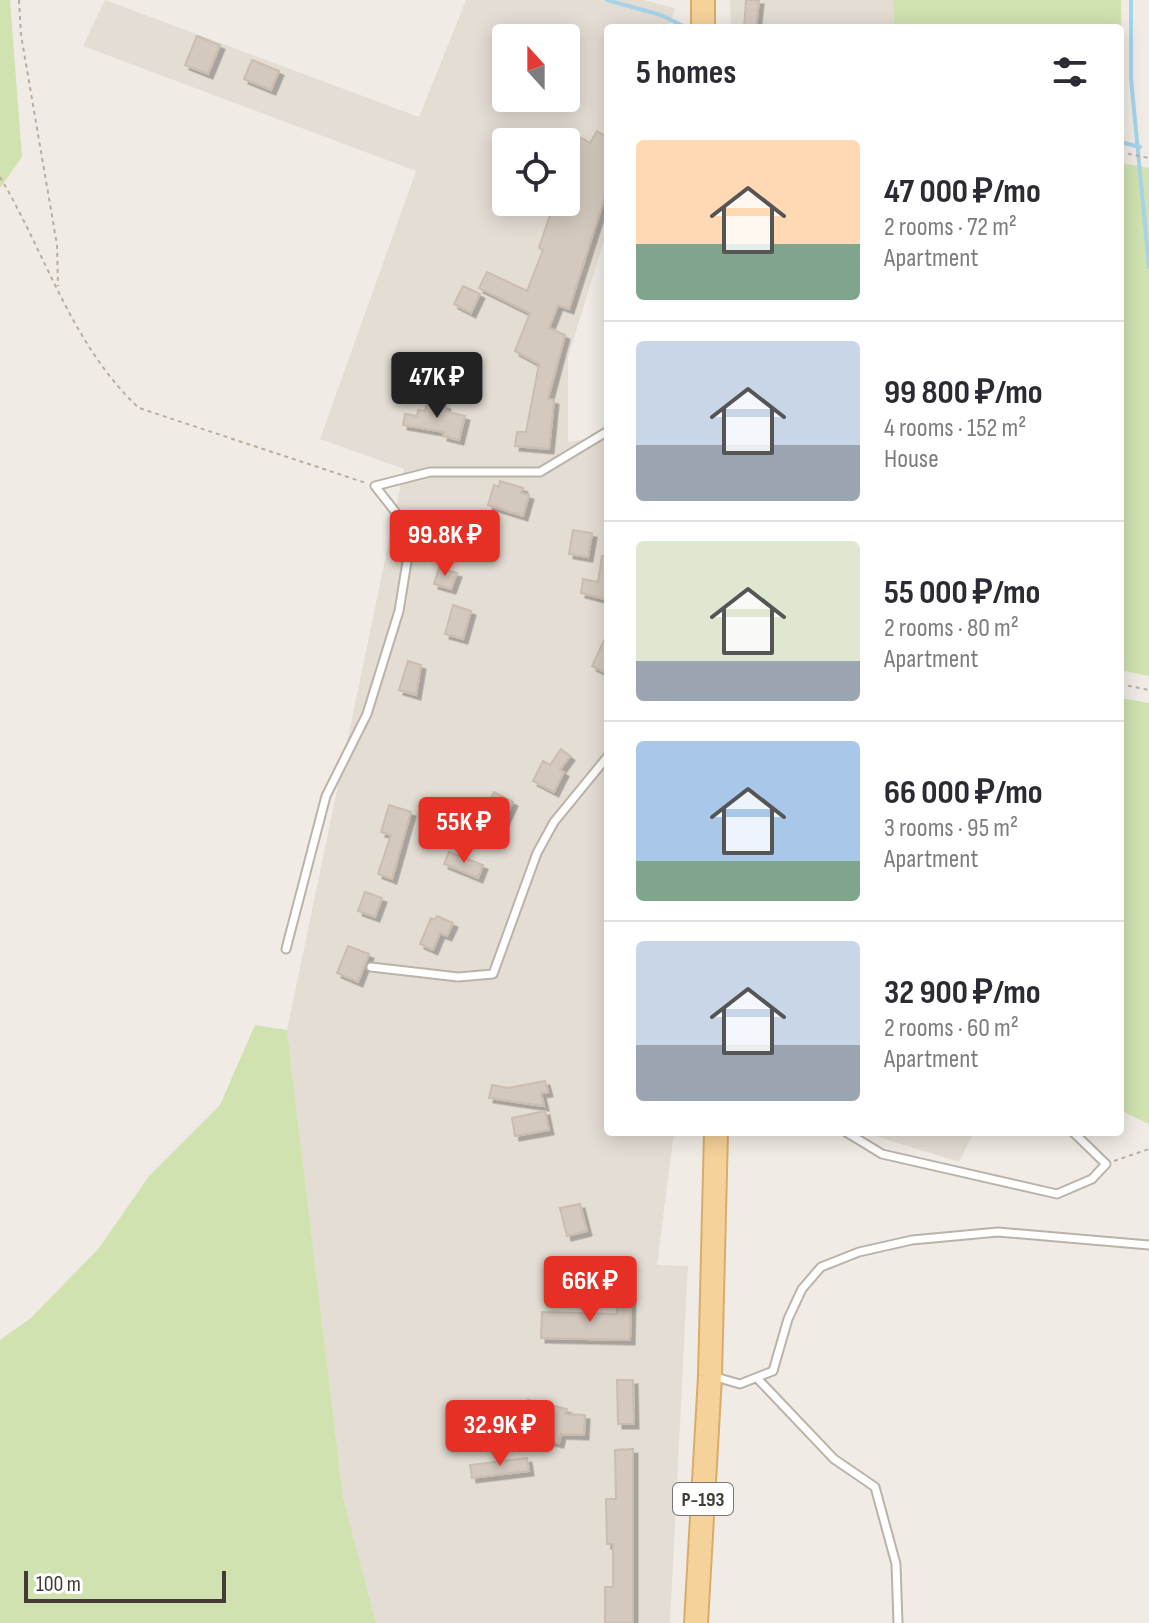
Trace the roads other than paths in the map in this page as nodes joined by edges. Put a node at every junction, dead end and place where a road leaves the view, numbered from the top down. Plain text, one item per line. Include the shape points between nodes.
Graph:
1 (703, 0) edge
2 (703, 24) edge
3 (604, 433) edge
4 (604, 761) edge
5 (286, 949) dead end
6 (371, 967) dead end
7 (716, 1136) edge
8 (853, 1136) edge
9 (1077, 1136) edge
10 (1149, 1245) edge
11 (710, 1376) junction
12 (758, 1379) junction
13 (696, 1623) edge
14 (898, 1623) edge

1 - 2 main road
3 - 5 lane via 540,472 430,472 375,486 408,528 399,611 367,714 326,796
4 - 6 lane via 554,822 537,853 493,974 458,977
7 - 11 main road, Р-193
8 - 9 lane via 882,1154 1057,1194 1092,1179 1106,1164
10 - 12 lane via 998,1232 912,1240 859,1252 821,1267 802,1289 773,1371
11 - 12 lane via 740,1384
11 - 13 main road, Р-193
12 - 14 lane via 834,1459 875,1487 896,1564

